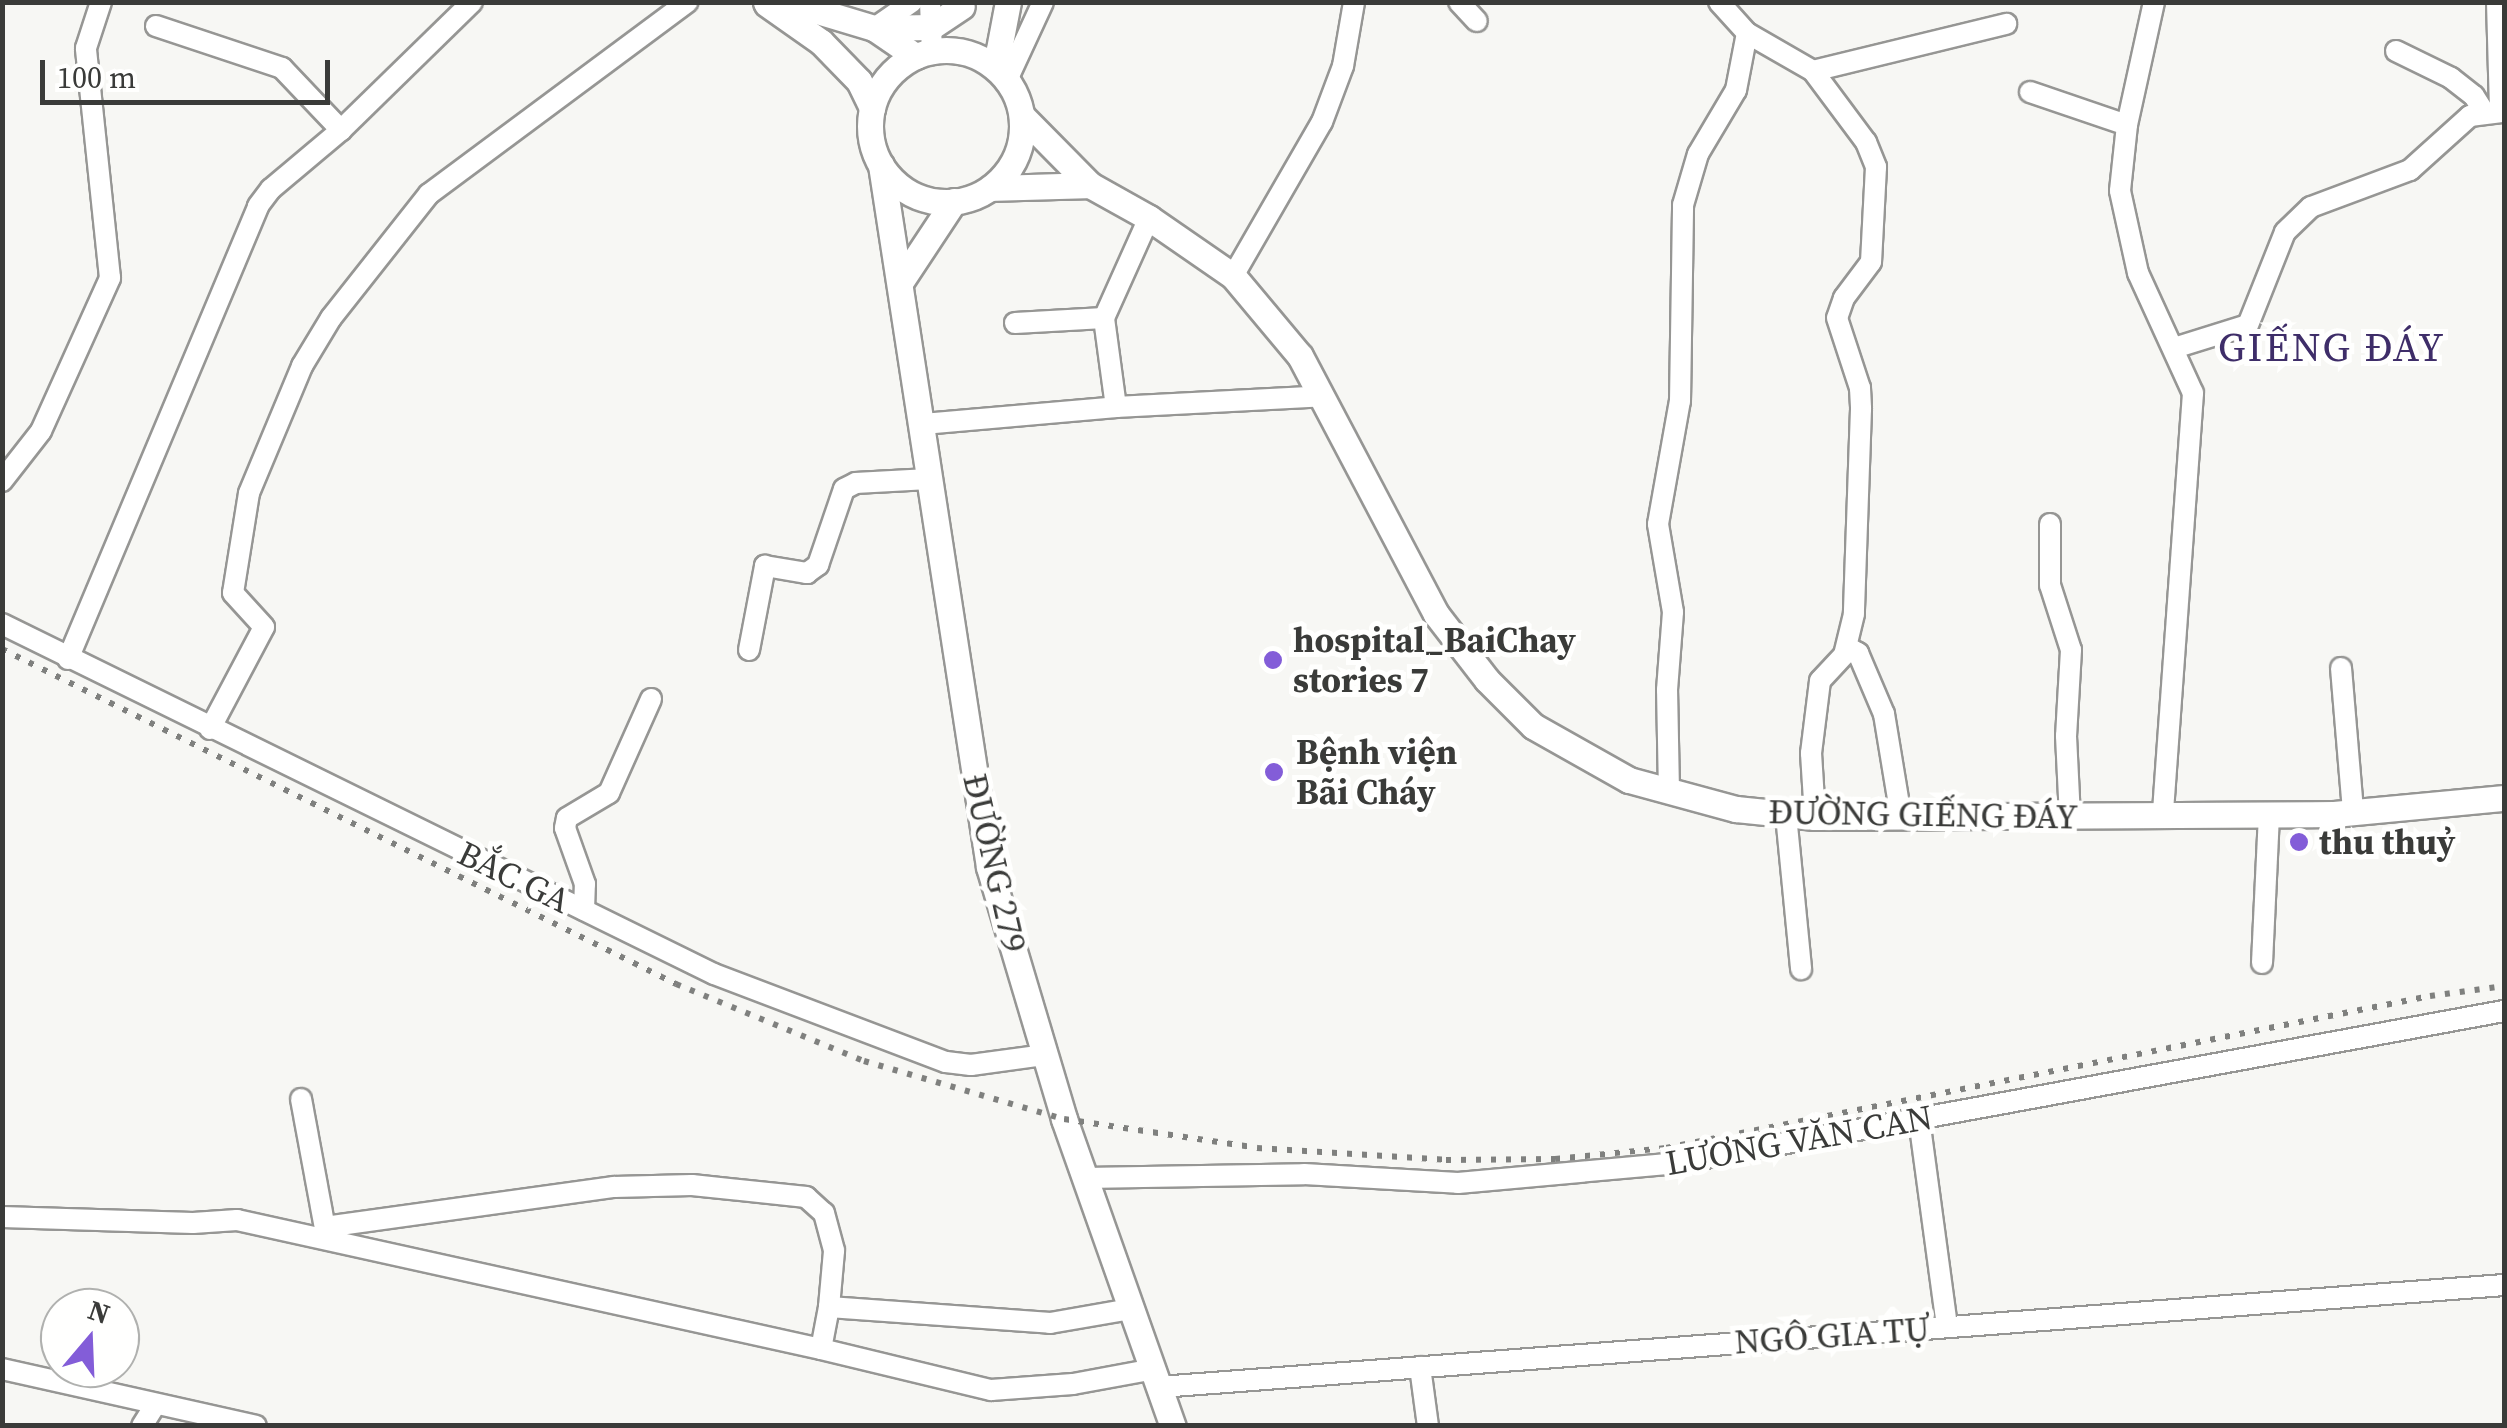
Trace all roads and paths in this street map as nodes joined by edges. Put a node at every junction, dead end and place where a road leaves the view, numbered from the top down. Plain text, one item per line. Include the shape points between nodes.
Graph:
1 (102, 2) edge
2 (472, 2) edge
3 (688, 2) edge
4 (766, 2) edge
5 (912, 2) edge
6 (1008, 2) edge
7 (1043, 2) edge
8 (1354, 2) edge
9 (1459, 2) edge
10 (1718, 2) edge
11 (2154, 2) edge
12 (2497, 2) edge
13 (963, 4) edge
14 (1477, 21) dead end
15 (2006, 24) dead end
16 (156, 26) dead end
17 (874, 28) junction
18 (1748, 33) junction
19 (927, 34) edge
20 (2396, 51) dead end
21 (1814, 71) junction
22 (1007, 80) junction
23 (2030, 92) dead end
24 (872, 108) junction
25 (2496, 112) edge
26 (1022, 116) junction
27 (2127, 125) junction
28 (341, 130) junction
29 (881, 165) junction
30 (1090, 186) junction
31 (991, 188) junction
32 (954, 201) junction
33 (1149, 218) junction
34 (1233, 276) junction
35 (901, 281) junction
36 (1104, 318) junction
37 (1015, 323) dead end
38 (2174, 348) junction
39 (1323, 396) junction
40 (1116, 407) junction
41 (922, 424) junction
42 (928, 480) junction
43 (2, 482) edge
44 (2050, 524) dead end
45 (2, 624) edge
46 (1847, 647) junction
47 (749, 650) dead end
48 (68, 659) junction
49 (2341, 668) dead end
50 (651, 699) dead end
51 (210, 729) junction
52 (1669, 792) junction
53 (2504, 798) edge
54 (2353, 812) junction
55 (2269, 814) junction
56 (1786, 815) junction
57 (2163, 816) junction
58 (1815, 817) junction
59 (2070, 817) junction
60 (1901, 818) junction
61 (584, 910) junction
62 (2262, 963) dead end
63 (1801, 969) dead end
64 (2504, 1011) edge
65 (1045, 1054) junction
66 (301, 1099) dead end
67 (1919, 1120) junction
68 (1085, 1178) junction
69 (2, 1217) edge
70 (326, 1233) junction
71 (2504, 1286) edge
72 (829, 1307) junction
73 (1130, 1309) junction
74 (1946, 1326) junction
75 (821, 1348) junction
76 (1420, 1367) junction
77 (2, 1369) edge
78 (1157, 1378) junction
79 (156, 1404) junction
80 (142, 1426) edge
81 (256, 1426) edge
82 (1173, 1426) edge
83 (1428, 1426) edge

1 - 43 street via 86,48 110,278 41,431
2 - 28 street
3 - 51 street via 428,194 331,318 302,366 249,493 233,592 264,627
4 - 17 main road
4 - 24 main road via 821,42 859,81
5 - 17 street
6 - 22 main road via 999,50
7 - 22 street
8 - 34 street via 1344,66 1322,122
9 - 14 street
10 - 18 street
11 - 27 street
12 - 25 street
13 - 19 main road
15 - 21 street
16 - 28 street via 282,68
17 - 19 main road
18 - 21 street
18 - 52 street via 1736,90 1690,171 1682,206 1680,401 1658,524 1673,612
19 - 22 main road via 974,55
19 - 24 main road via 888,78
20 - 25 street via 2452,78
21 - 46 street via 1866,142 1878,182 1870,267 1837,318 1862,408
22 - 26 main road
23 - 27 street
24 - 29 main road
25 - 38 street via 2470,116 2410,170 2311,207 2294,220 2248,325
26 - 30 main road, ĐƯỜNG GIẾNG ĐÁY
26 - 31 main road via 1016,157
27 - 38 street via 2120,174 2124,222 2138,273
28 - 48 street via 258,206
29 - 32 main road via 912,194
29 - 35 main road, ĐƯỜNG 279
30 - 31 main road, ĐƯỜNG GIẾNG ĐÁY
30 - 33 main road, ĐƯỜNG GIẾNG ĐÁY
31 - 32 main road
32 - 35 main road
33 - 34 main road, ĐƯỜNG GIẾNG ĐÁY
33 - 36 street
34 - 39 main road, ĐƯỜNG GIẾNG ĐÁY via 1300,356
35 - 41 main road, ĐƯỜNG 279
36 - 37 street
36 - 40 street
38 - 57 street via 2194,410
39 - 40 street
39 - 52 main road, ĐƯỜNG GIẾNG ĐÁY via 1436,614 1486,680 1546,735 1630,780
40 - 41 street
41 - 42 main road, ĐƯỜNG 279
42 - 47 street via 844,489 818,565 807,573 765,566
42 - 65 main road, ĐƯỜNG 279 via 989,867
44 - 59 street via 2050,585 2071,650
45 - 48 street, BẮC GA
46 - 58 street via 1820,681 1811,753
46 - 60 street via 1858,654 1884,714
48 - 51 street, BẮC GA
49 - 54 street
50 - 61 street via 610,793 567,818 585,884
51 - 61 street, BẮC GA
52 - 56 main road, ĐƯỜNG GIẾNG ĐÁY
53 - 54 main road, ĐƯỜNG GIẾNG ĐÁY
54 - 55 main road, ĐƯỜNG GIẾNG ĐÁY
55 - 57 main road, ĐƯỜNG GIẾNG ĐÁY
55 - 62 street
56 - 58 main road, ĐƯỜNG GIẾNG ĐÁY
56 - 63 street
57 - 59 main road, ĐƯỜNG GIẾNG ĐÁY
58 - 60 main road, ĐƯỜNG GIẾNG ĐÁY
59 - 60 main road, ĐƯỜNG GIẾNG ĐÁY
61 - 65 street, BẮC GA via 714,974 946,1062 971,1065
64 - 67 street, LƯƠNG VĂN CAN
65 - 68 main road, ĐƯỜNG 279
66 - 70 street
67 - 68 street, LƯƠNG VĂN CAN via 1678,1163 1458,1183 1304,1174
67 - 74 street
68 - 73 main road, ĐƯỜNG 279
69 - 70 street, NGÔ GIA TỰ via 237,1220
70 - 72 street via 614,1188 692,1185 806,1197 824,1213 834,1251
70 - 75 street, NGÔ GIA TỰ
71 - 74 street, NGÔ GIA TỰ
72 - 73 street via 1050,1323
72 - 75 street
73 - 78 main road, ĐƯỜNG 279
74 - 76 street, NGÔ GIA TỰ
75 - 78 street, NGÔ GIA TỰ via 991,1390
76 - 78 street, NGÔ GIA TỰ
76 - 83 street
77 - 79 street
78 - 82 main road, ĐƯỜNG 279
79 - 80 street
79 - 81 street

